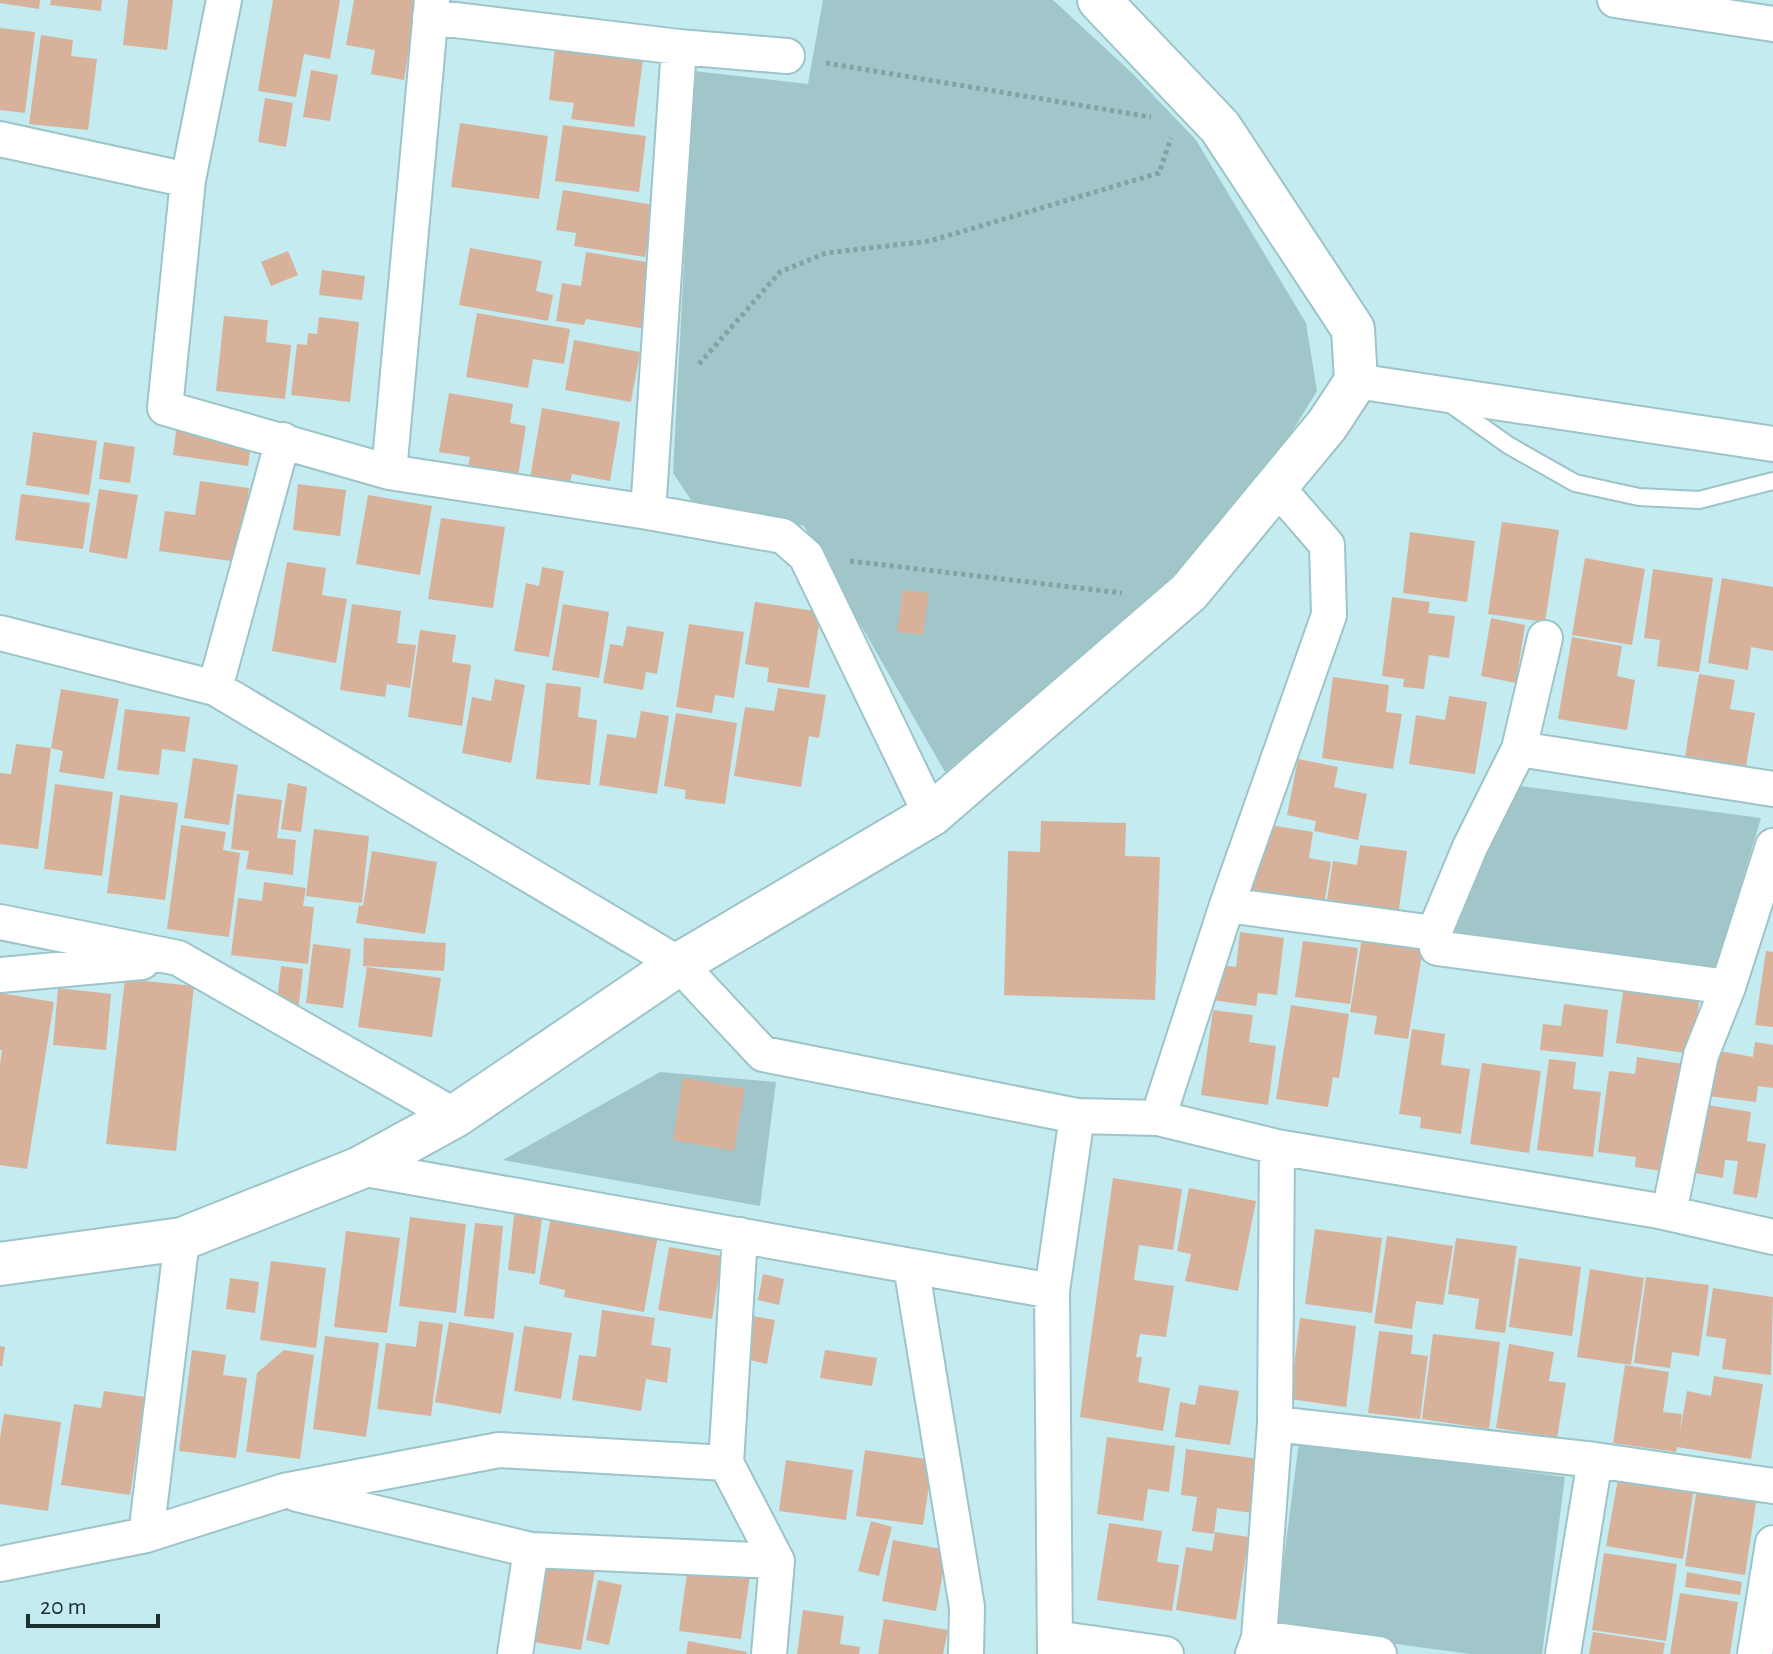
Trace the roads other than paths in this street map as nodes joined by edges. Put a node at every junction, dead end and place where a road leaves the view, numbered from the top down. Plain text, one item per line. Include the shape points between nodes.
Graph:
1 (224, 0) edge
2 (1099, 0) edge
3 (1615, 0) edge
4 (431, 8) edge
5 (1773, 24) edge
6 (679, 47) junction
7 (787, 56) road end
8 (0, 139) edge
9 (188, 180) junction
10 (1356, 381) junction
11 (1431, 391) junction
12 (283, 440) junction
13 (1773, 444) edge
14 (389, 472) junction
15 (1773, 481) edge
16 (1276, 486) junction
17 (648, 512) junction
18 (0, 633) edge
19 (1545, 638) dead end
20 (215, 688) junction
21 (1519, 749) junction
22 (1773, 789) edge
23 (931, 815) junction
24 (1773, 846) edge
25 (1227, 905) junction
26 (0, 922) edge
27 (1434, 933) junction
28 (178, 958) junction
29 (679, 964) junction
30 (0, 975) edge
31 (1728, 987) junction
32 (455, 1116) junction
33 (1077, 1116) junction
34 (1158, 1118) junction
35 (1277, 1147) junction
36 (360, 1168) junction
37 (1669, 1213) junction
38 (740, 1235) junction
39 (1773, 1237) edge
40 (182, 1239) junction
41 (0, 1264) edge
42 (911, 1266) junction
43 (1052, 1291) junction
44 (1275, 1424) junction
45 (1595, 1460) junction
46 (726, 1463) junction
47 (1773, 1486) edge
48 (284, 1491) junction
49 (146, 1535) junction
50 (1773, 1543) edge
51 (531, 1550) junction
52 (777, 1561) junction
53 (0, 1564) edge
54 (1055, 1646) edge
55 (1256, 1646) edge
56 (515, 1654) edge
57 (769, 1654) edge
58 (966, 1654) edge
59 (1166, 1654) edge
60 (1379, 1654) edge
61 (1563, 1654) edge
62 (1755, 1654) edge

1 - 9 street
2 - 10 street via 1220,127 1353,329
3 - 5 street
4 - 6 street
4 - 14 street
6 - 7 street
6 - 17 street
8 - 9 street
9 - 12 street via 165,408
10 - 11 street
10 - 16 street
11 - 13 street
11 - 15 lane via 1508,445 1575,483 1639,497 1699,500
12 - 14 street
12 - 20 street
14 - 17 street
16 - 23 street via 1189,592
16 - 25 street via 1327,545 1329,615
17 - 23 street via 783,536 806,556
18 - 20 street
19 - 21 street
20 - 29 street
21 - 22 street
21 - 27 street
23 - 29 street
24 - 31 street
25 - 27 street
25 - 34 street
26 - 28 street
27 - 31 street via 1437,948
28 - 30 street
28 - 32 street
29 - 32 street
29 - 33 street via 763,1054
31 - 37 street via 1701,1055
32 - 36 street
33 - 34 street
33 - 43 street
34 - 35 street
35 - 37 street
35 - 44 street
36 - 38 street
36 - 40 street
37 - 39 street
38 - 42 street
38 - 46 street
40 - 41 street
40 - 49 street
42 - 43 street
42 - 58 street via 967,1607
43 - 54 street
44 - 45 street
44 - 55 street
45 - 47 street
45 - 61 street
46 - 48 street via 499,1450
46 - 52 street
48 - 49 street
48 - 51 street
49 - 53 street
50 - 62 street
51 - 52 street
51 - 56 street
52 - 57 street
54 - 59 street
55 - 60 street

